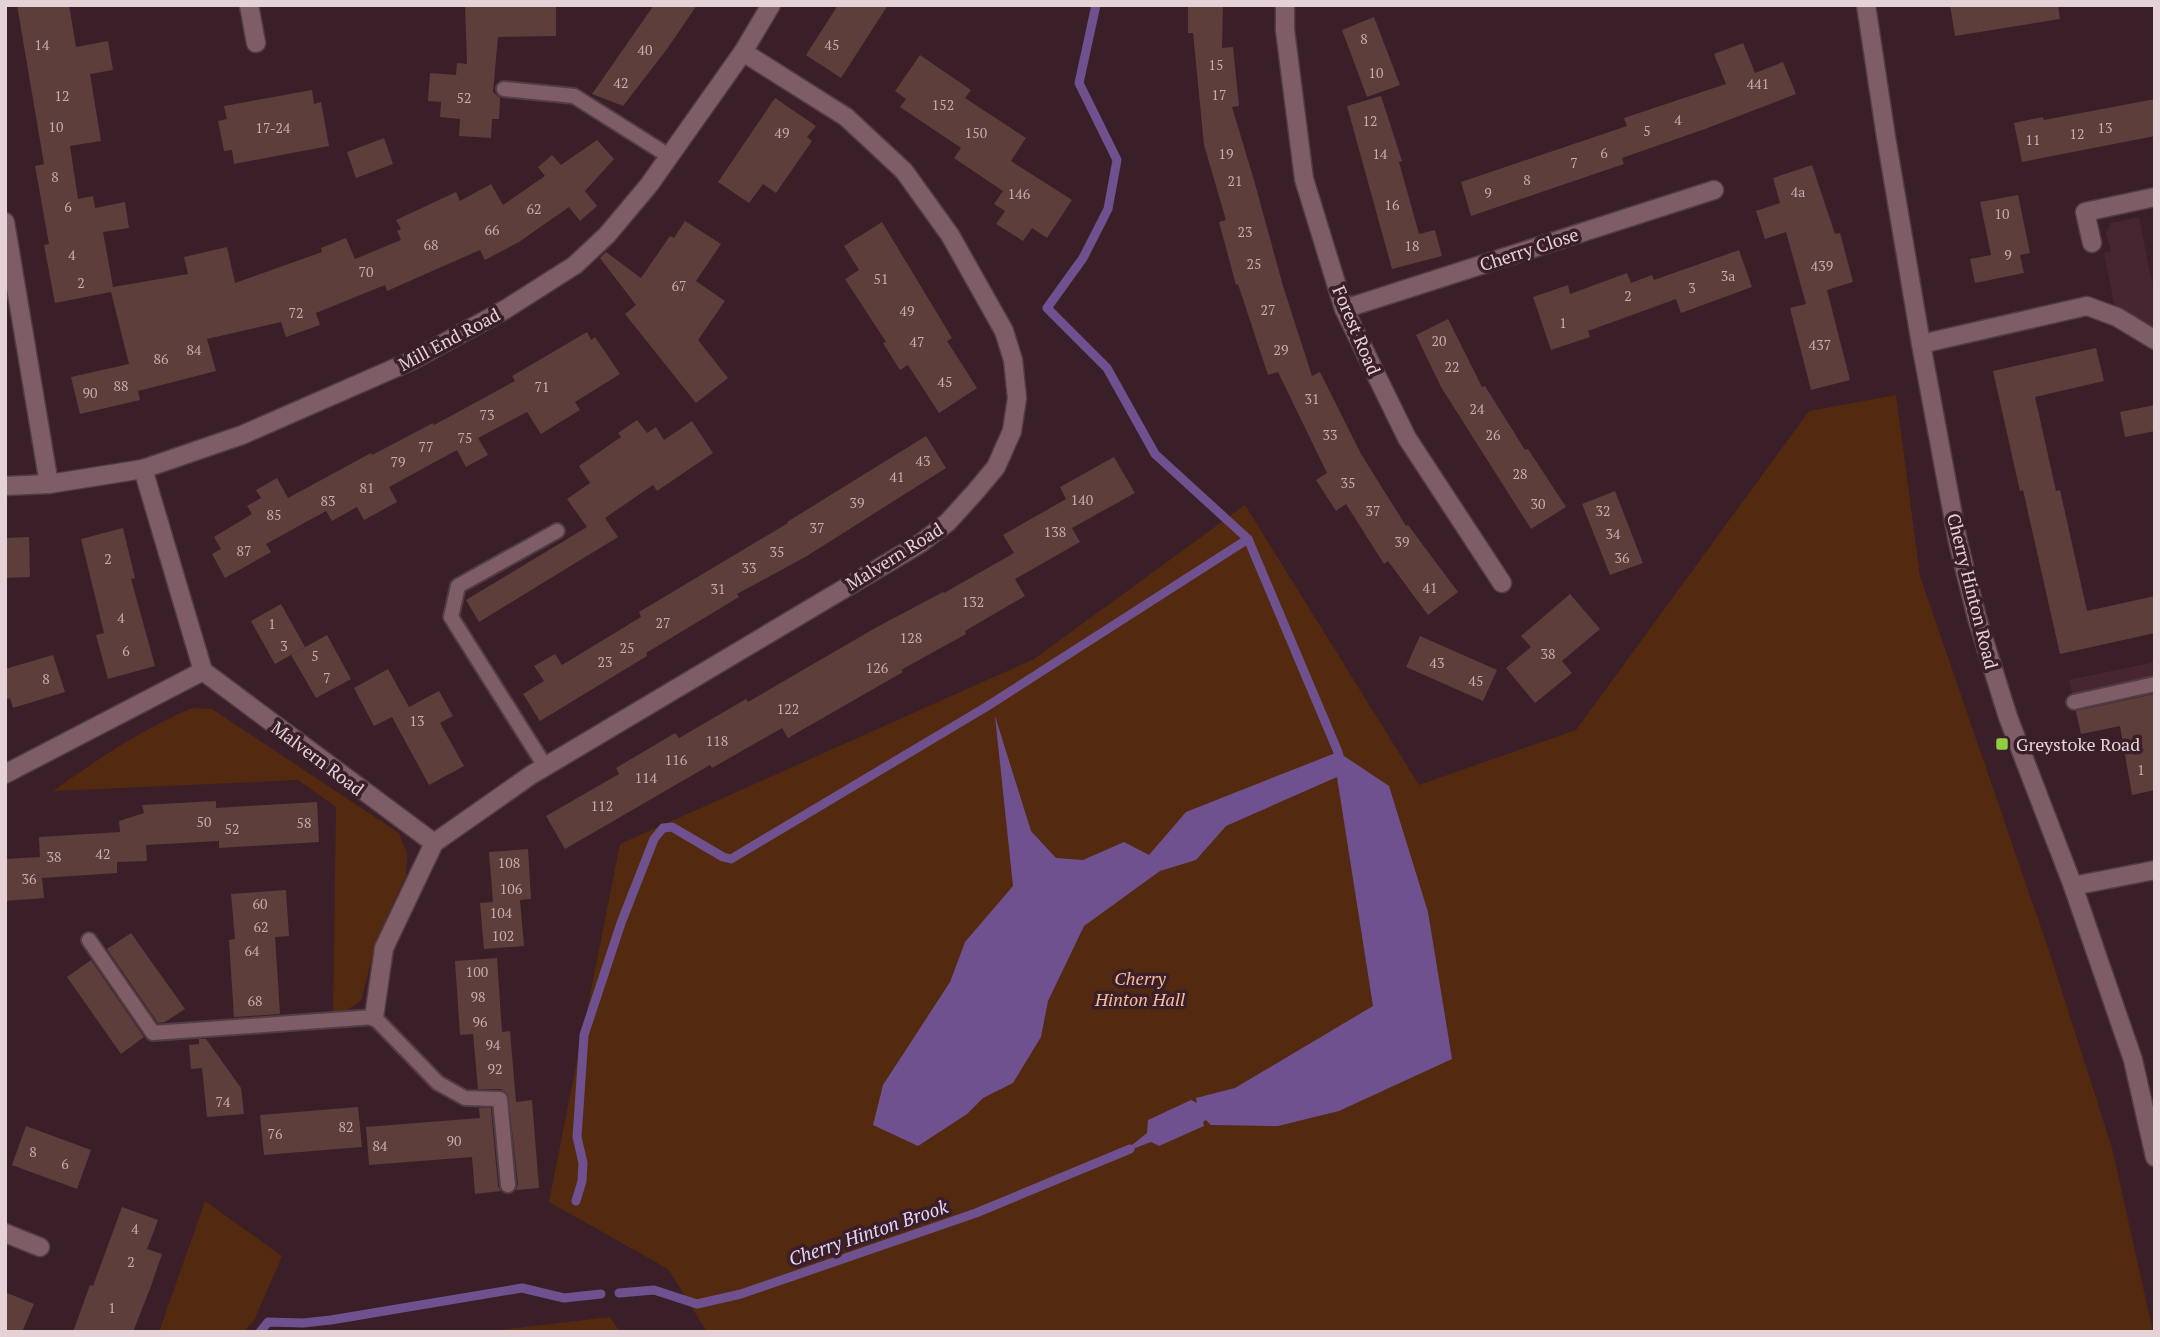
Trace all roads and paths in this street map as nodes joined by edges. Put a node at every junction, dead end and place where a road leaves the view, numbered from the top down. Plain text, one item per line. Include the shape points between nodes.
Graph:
1 (250, 5) edge
2 (771, 5) edge
3 (1285, 5) edge
4 (1866, 5) edge
5 (256, 43) dead end
6 (743, 52) junction
7 (504, 89) dead end
8 (669, 156) junction
9 (1714, 190) dead end
10 (2155, 197) edge
11 (5, 222) edge
12 (2092, 243) dead end
13 (1344, 309) junction
14 (2155, 340) edge
15 (1921, 344) junction
16 (143, 470) junction
17 (49, 484) junction
18 (5, 486) edge
19 (557, 531) dead end
20 (1502, 583) dead end
21 (203, 671) junction
22 (2155, 684) edge
23 (2074, 702) dead end
24 (545, 766) junction
25 (5, 774) edge
26 (434, 843) junction
27 (2155, 870) edge
28 (2073, 886) junction
29 (89, 940) dead end
30 (374, 1017) junction
31 (2155, 1157) edge
32 (508, 1185) dead end
33 (5, 1233) edge
34 (40, 1247) dead end

1 - 5 street
2 - 6 street, Mill End Road
3 - 13 street, Forest Road via 1304,178
4 - 15 street, Cherry Hinton Road
6 - 8 street, Mill End Road
6 - 24 street, Malvern Road via 846,117 904,170 950,235 1004,331 1017,398 1012,431 996,467 948,522 921,543
7 - 8 lane via 574,96
8 - 16 street, Mill End Road via 607,235 575,265 506,309 411,361 242,435
9 - 13 street, Cherry Close
10 - 12 street via 2085,212
11 - 17 street
13 - 20 street, Forest Road via 1407,438
14 - 15 street via 2117,317 2087,306
15 - 28 street, Cherry Hinton Road via 1977,618 2007,717
16 - 17 street, Mill End Road
16 - 21 street
17 - 18 street, Mill End Road
19 - 24 lane via 458,586 451,617
21 - 25 street
21 - 26 street, Malvern Road
22 - 23 lane
24 - 26 street, Malvern Road
26 - 30 street, Malvern Road via 384,948
27 - 28 street
28 - 31 street, Cherry Hinton Road via 2133,1060
29 - 30 lane via 153,1033
30 - 32 lane via 438,1083 465,1098 500,1099
33 - 34 street

